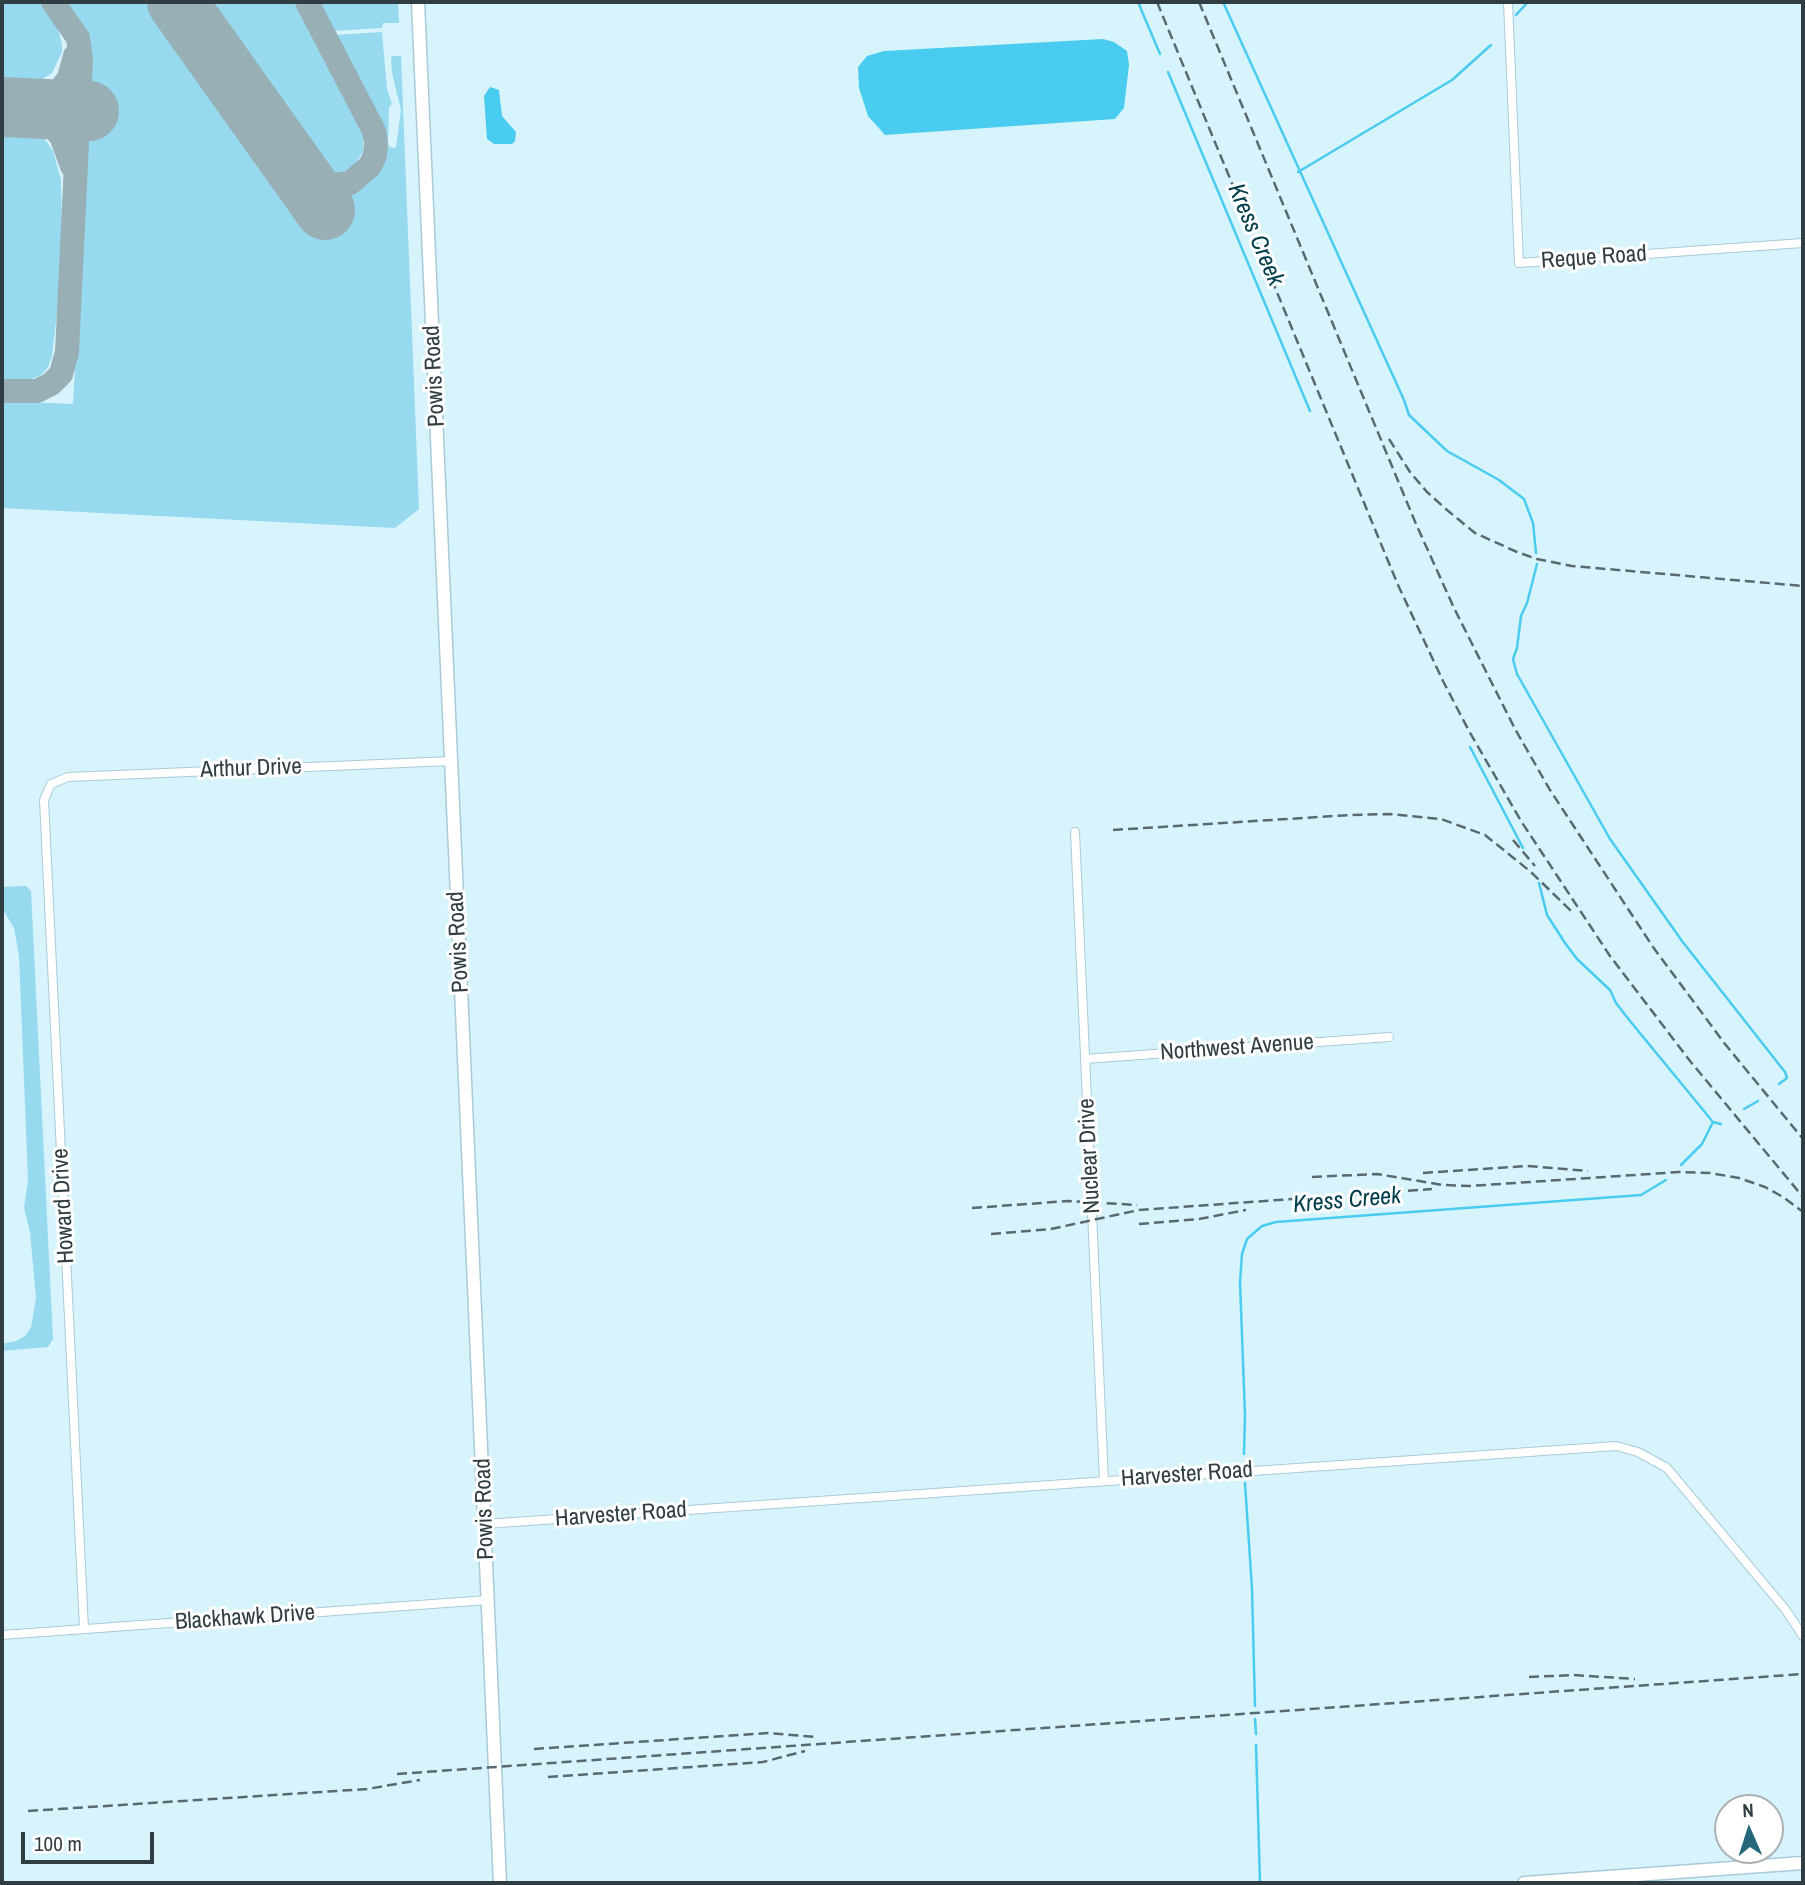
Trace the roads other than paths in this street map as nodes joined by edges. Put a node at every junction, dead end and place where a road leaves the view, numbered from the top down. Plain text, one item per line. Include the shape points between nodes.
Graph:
1 (418, 2) edge
2 (1508, 2) edge
3 (1803, 243) edge
4 (452, 761) junction
5 (51, 784) joint
6 (1075, 832) dead end
7 (1389, 1037) dead end
8 (1085, 1059) junction
9 (1104, 1481) junction
10 (485, 1524) junction
11 (488, 1601) junction
12 (84, 1629) junction
13 (2, 1635) edge
14 (1803, 1636) edge
15 (1803, 1863) edge
16 (500, 1883) edge
17 (1524, 1883) edge

1 - 4 street, Powis Road
2 - 3 street, Reque Road via 1519,263
4 - 5 street, Arthur Drive via 68,777
4 - 10 street, Powis Road
5 - 12 street, Howard Drive via 44,800
6 - 8 street, Nuclear Drive
7 - 8 street, Northwest Avenue
8 - 9 street, Nuclear Drive
9 - 10 street, Harvester Road
9 - 14 street, Harvester Road via 1625,1448 1667,1468
10 - 11 street, Powis Road
11 - 12 street, Blackhawk Drive
11 - 16 street, Powis Road
12 - 13 street, Blackhawk Drive
15 - 17 street

